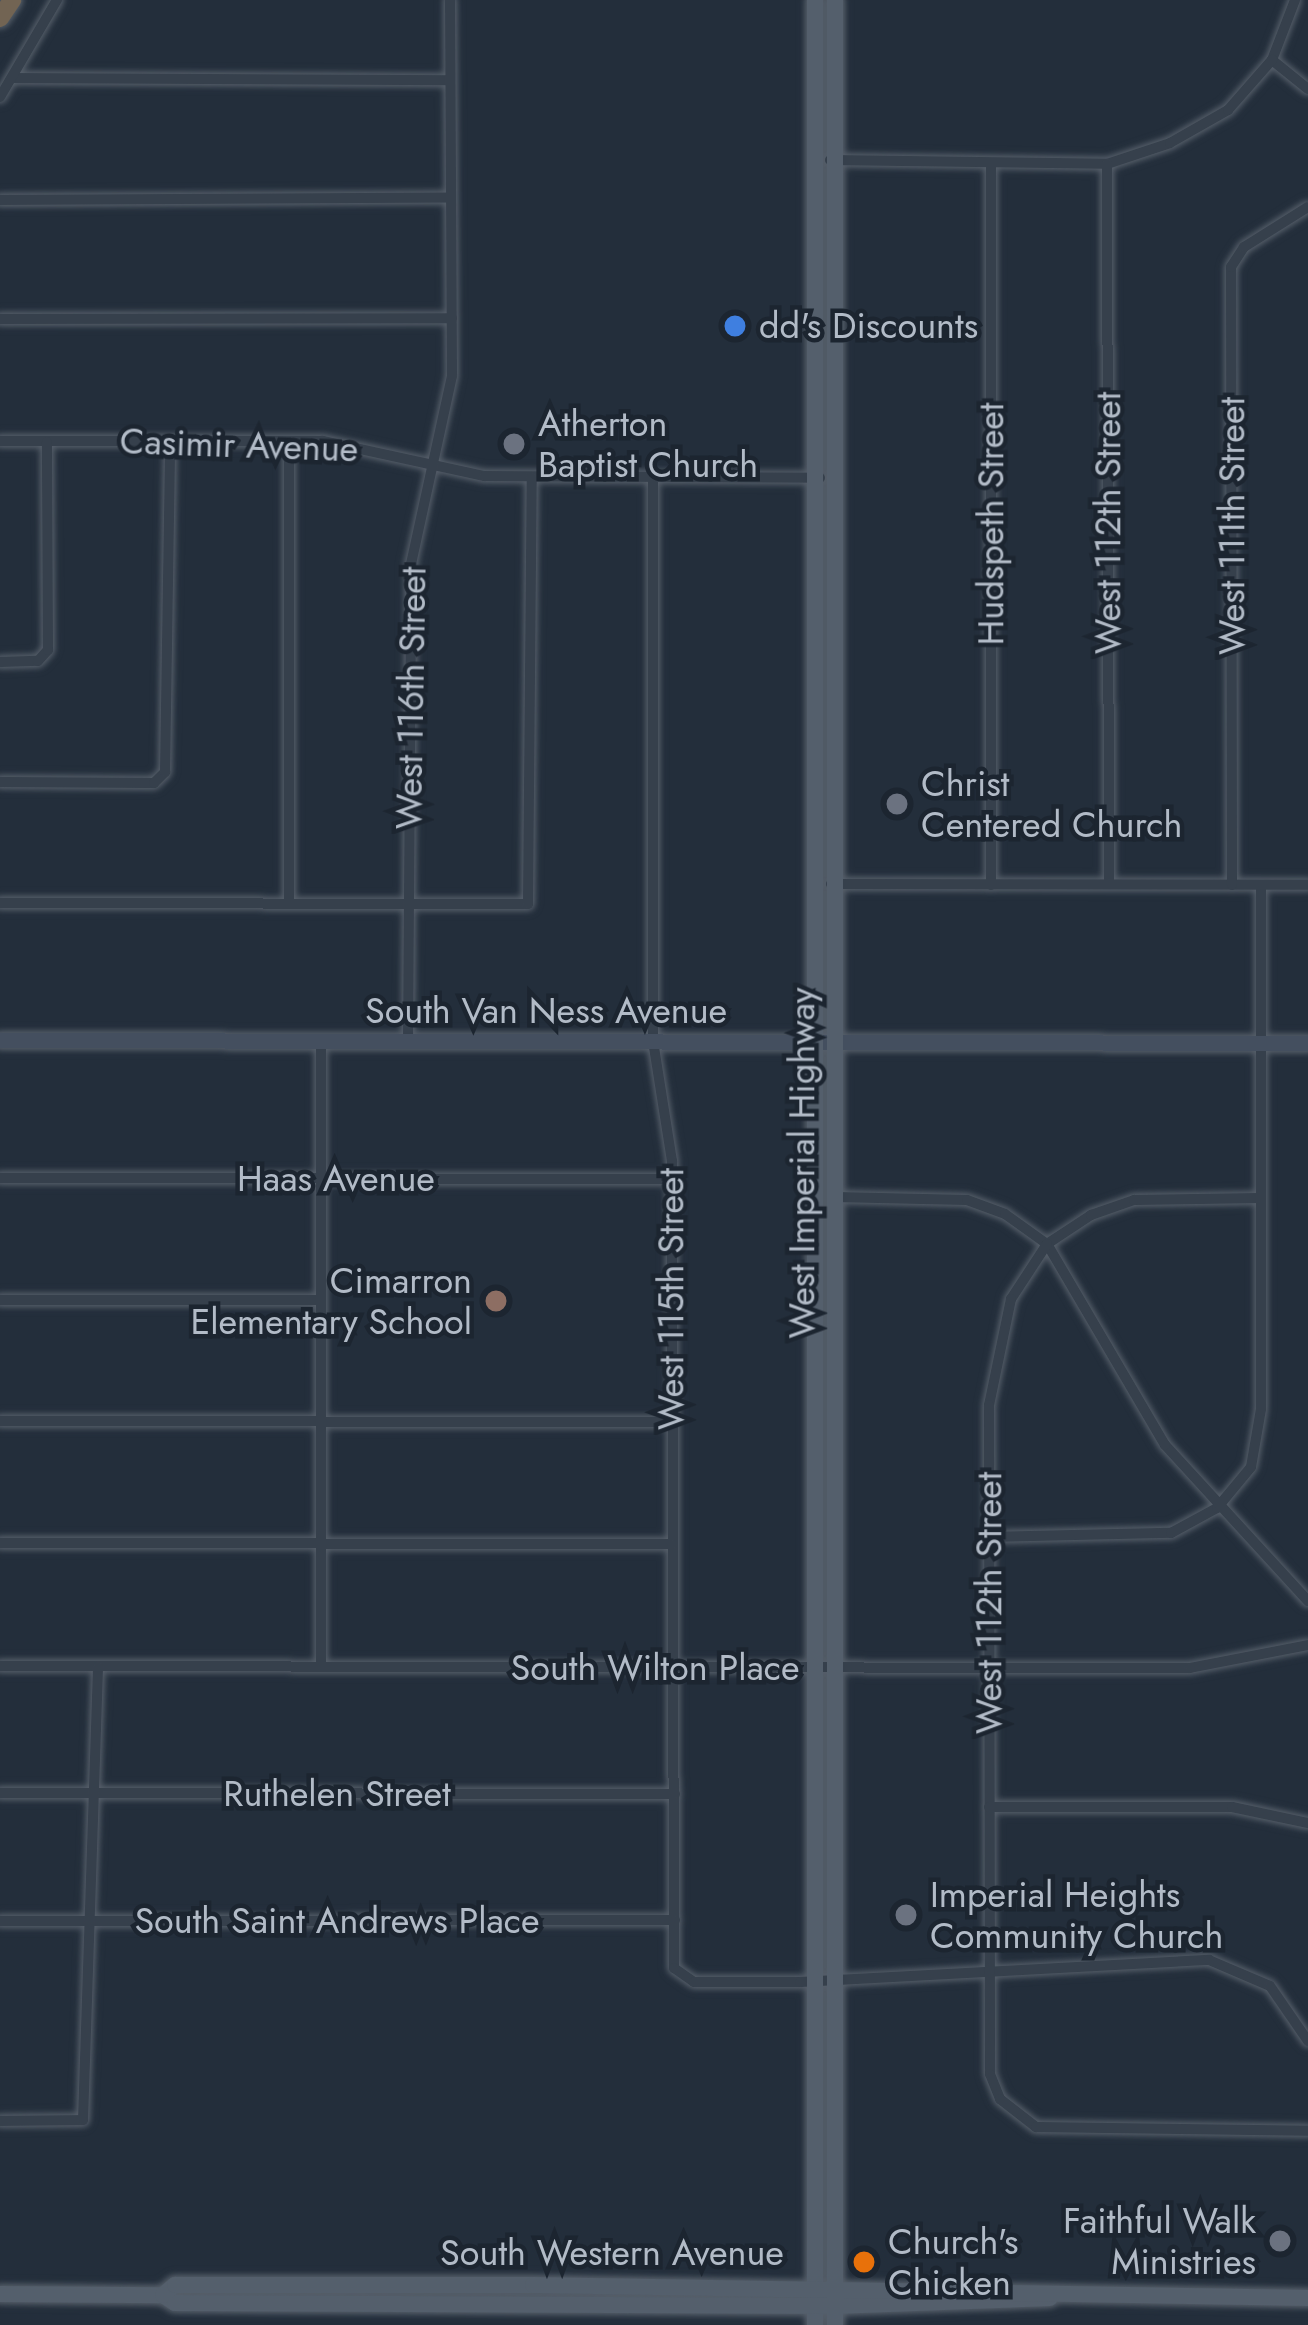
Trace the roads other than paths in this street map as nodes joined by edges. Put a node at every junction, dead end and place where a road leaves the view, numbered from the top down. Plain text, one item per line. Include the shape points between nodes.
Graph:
1 (12, 0) edge
2 (57, 0) edge
3 (450, 0) edge
4 (815, 0) edge
5 (835, 0) edge
6 (1295, 0) edge
7 (0, 18) edge
8 (1272, 60) junction
9 (11, 78) junction
10 (450, 80) junction
11 (1308, 89) edge
12 (0, 97) edge
13 (815, 158) junction
14 (835, 160) junction
15 (991, 163) junction
16 (1107, 164) junction
17 (449, 199) junction
18 (0, 200) edge
19 (1308, 207) edge
20 (452, 318) junction
21 (0, 319) edge
22 (0, 441) edge
23 (170, 441) junction
24 (289, 441) junction
25 (47, 442) junction
26 (436, 466) junction
27 (532, 477) junction
28 (653, 477) junction
29 (814, 478) junction
30 (835, 478) junction
31 (0, 662) edge
32 (0, 782) edge
33 (815, 883) junction
34 (1109, 883) junction
35 (835, 884) junction
36 (992, 885) junction
37 (1232, 885) junction
38 (1261, 885) junction
39 (1308, 885) edge
40 (0, 903) edge
41 (289, 903) junction
42 (408, 904) junction
43 (0, 1040) edge
44 (321, 1041) junction
45 (408, 1041) junction
46 (653, 1041) junction
47 (815, 1041) junction
48 (835, 1042) junction
49 (1260, 1043) junction
50 (1308, 1043) edge
51 (0, 1178) edge
52 (321, 1179) junction
53 (672, 1179) junction
54 (835, 1197) junction
55 (1260, 1198) junction
56 (1047, 1244) junction
57 (0, 1300) edge
58 (320, 1300) junction
59 (0, 1421) edge
60 (320, 1422) junction
61 (671, 1422) junction
62 (1217, 1508) junction
63 (988, 1537) junction
64 (0, 1543) edge
65 (320, 1544) junction
66 (672, 1544) junction
67 (1308, 1600) edge
68 (1308, 1645) edge
69 (0, 1666) edge
70 (98, 1666) junction
71 (321, 1667) junction
72 (816, 1668) junction
73 (836, 1668) junction
74 (674, 1669) junction
75 (988, 1670) junction
76 (96, 1791) junction
77 (0, 1793) edge
78 (675, 1794) junction
79 (989, 1807) junction
80 (1308, 1822) edge
81 (675, 1920) junction
82 (95, 1921) junction
83 (0, 1922) edge
84 (837, 1975) junction
85 (988, 1975) junction
86 (816, 1982) junction
87 (1308, 2041) edge
88 (0, 2121) edge
89 (1308, 2131) edge
90 (0, 2294) edge
91 (1308, 2298) edge
92 (815, 2306) edge
93 (835, 2306) edge

1 - 7 highway
2 - 9 street
3 - 10 street, West 116th Street
4 - 13 main road, West Imperial Highway
5 - 14 main road, West Imperial Highway
6 - 8 street
8 - 11 street
8 - 16 street via 1228,110 1170,143
9 - 10 street
9 - 12 street
10 - 17 street, West 116th Street
13 - 14 street
13 - 29 main road, West Imperial Highway
14 - 15 street
14 - 30 main road, West Imperial Highway
15 - 16 street
15 - 36 street, Hudspeth Street
16 - 34 street, West 112th Street
17 - 18 street
17 - 20 street, West 116th Street
19 - 37 street, West 111th Street via 1244,247 1231,268
20 - 21 street
20 - 26 street, West 116th Street via 450,403
22 - 25 street, Casimir Avenue
23 - 24 street, Casimir Avenue
23 - 25 street, Casimir Avenue
23 - 32 street via 168,762 161,780
24 - 26 street, Casimir Avenue via 348,443
24 - 41 street
25 - 31 street via 44,657
26 - 27 street, Casimir Avenue
26 - 42 street, West 116th Street via 411,563
27 - 28 street, Casimir Avenue
27 - 42 street via 527,904
28 - 29 street, Casimir Avenue
28 - 46 street, West 115th Street
29 - 30 street, Casimir Avenue
29 - 33 main road, West Imperial Highway
30 - 35 main road, West Imperial Highway
33 - 35 street
33 - 47 main road, West Imperial Highway
34 - 36 street
34 - 37 street
35 - 36 street
35 - 48 main road, West Imperial Highway
37 - 38 street
38 - 39 street
38 - 49 street
40 - 41 street
41 - 42 street
42 - 45 street, West 116th Street
43 - 44 main road, South Van Ness Avenue
44 - 45 main road, South Van Ness Avenue
44 - 52 street
45 - 46 main road, South Van Ness Avenue
46 - 47 main road, South Van Ness Avenue
46 - 53 street, West 115th Street
47 - 48 main road, South Van Ness Avenue
47 - 72 main road, West Imperial Highway
48 - 49 main road, South Van Ness Avenue
48 - 54 main road, West Imperial Highway
49 - 50 main road, South Van Ness Avenue
49 - 55 street
51 - 52 street, Haas Avenue
52 - 53 street, Haas Avenue
52 - 58 street
53 - 61 street, West 115th Street
54 - 56 street via 967,1200 1005,1214
54 - 73 main road, West Imperial Highway
55 - 56 street via 1134,1200 1090,1215
55 - 62 street via 1258,1442 1237,1491
56 - 62 street via 1166,1445
56 - 63 street, West 112th Street via 1011,1299 993,1369
57 - 58 street
58 - 60 street
59 - 60 street
60 - 61 street
60 - 65 street
61 - 66 street, West 115th Street
62 - 63 street via 1155,1536
62 - 67 street
63 - 75 street, West 112th Street
64 - 65 street
65 - 66 street
65 - 71 street
66 - 74 street, West 115th Street
68 - 75 street, South Wilton Place via 1190,1668
69 - 70 street, South Wilton Place
70 - 71 street, South Wilton Place
70 - 76 street
71 - 74 street, South Wilton Place
72 - 73 street, South Wilton Place
72 - 74 street, South Wilton Place
72 - 86 main road, West Imperial Highway
73 - 75 street, South Wilton Place
73 - 84 main road, West Imperial Highway
74 - 78 street, West 115th Street
75 - 79 street, West 112th Street
76 - 77 street, Ruthelen Street
76 - 78 street, Ruthelen Street
76 - 82 street
78 - 81 street, West 115th Street
79 - 80 street via 1232,1808
79 - 85 street, West 112th Street
81 - 82 street, South Saint Andrews Place
81 - 86 street, West 115th Street via 680,1978
82 - 83 street, South Saint Andrews Place
82 - 88 street via 82,2030 83,2120
84 - 85 street
84 - 86 street
84 - 93 main road, West Imperial Highway
85 - 87 street via 1209,1960 1270,1986
85 - 89 street, West 112th Street via 990,2074 1000,2099 1036,2127
86 - 92 main road, West Imperial Highway
90 - 92 main road, South Western Avenue via 163,2295 175,2303
91 - 93 main road, South Western Avenue via 1063,2296 1016,2305
92 - 93 main road, South Western Avenue

